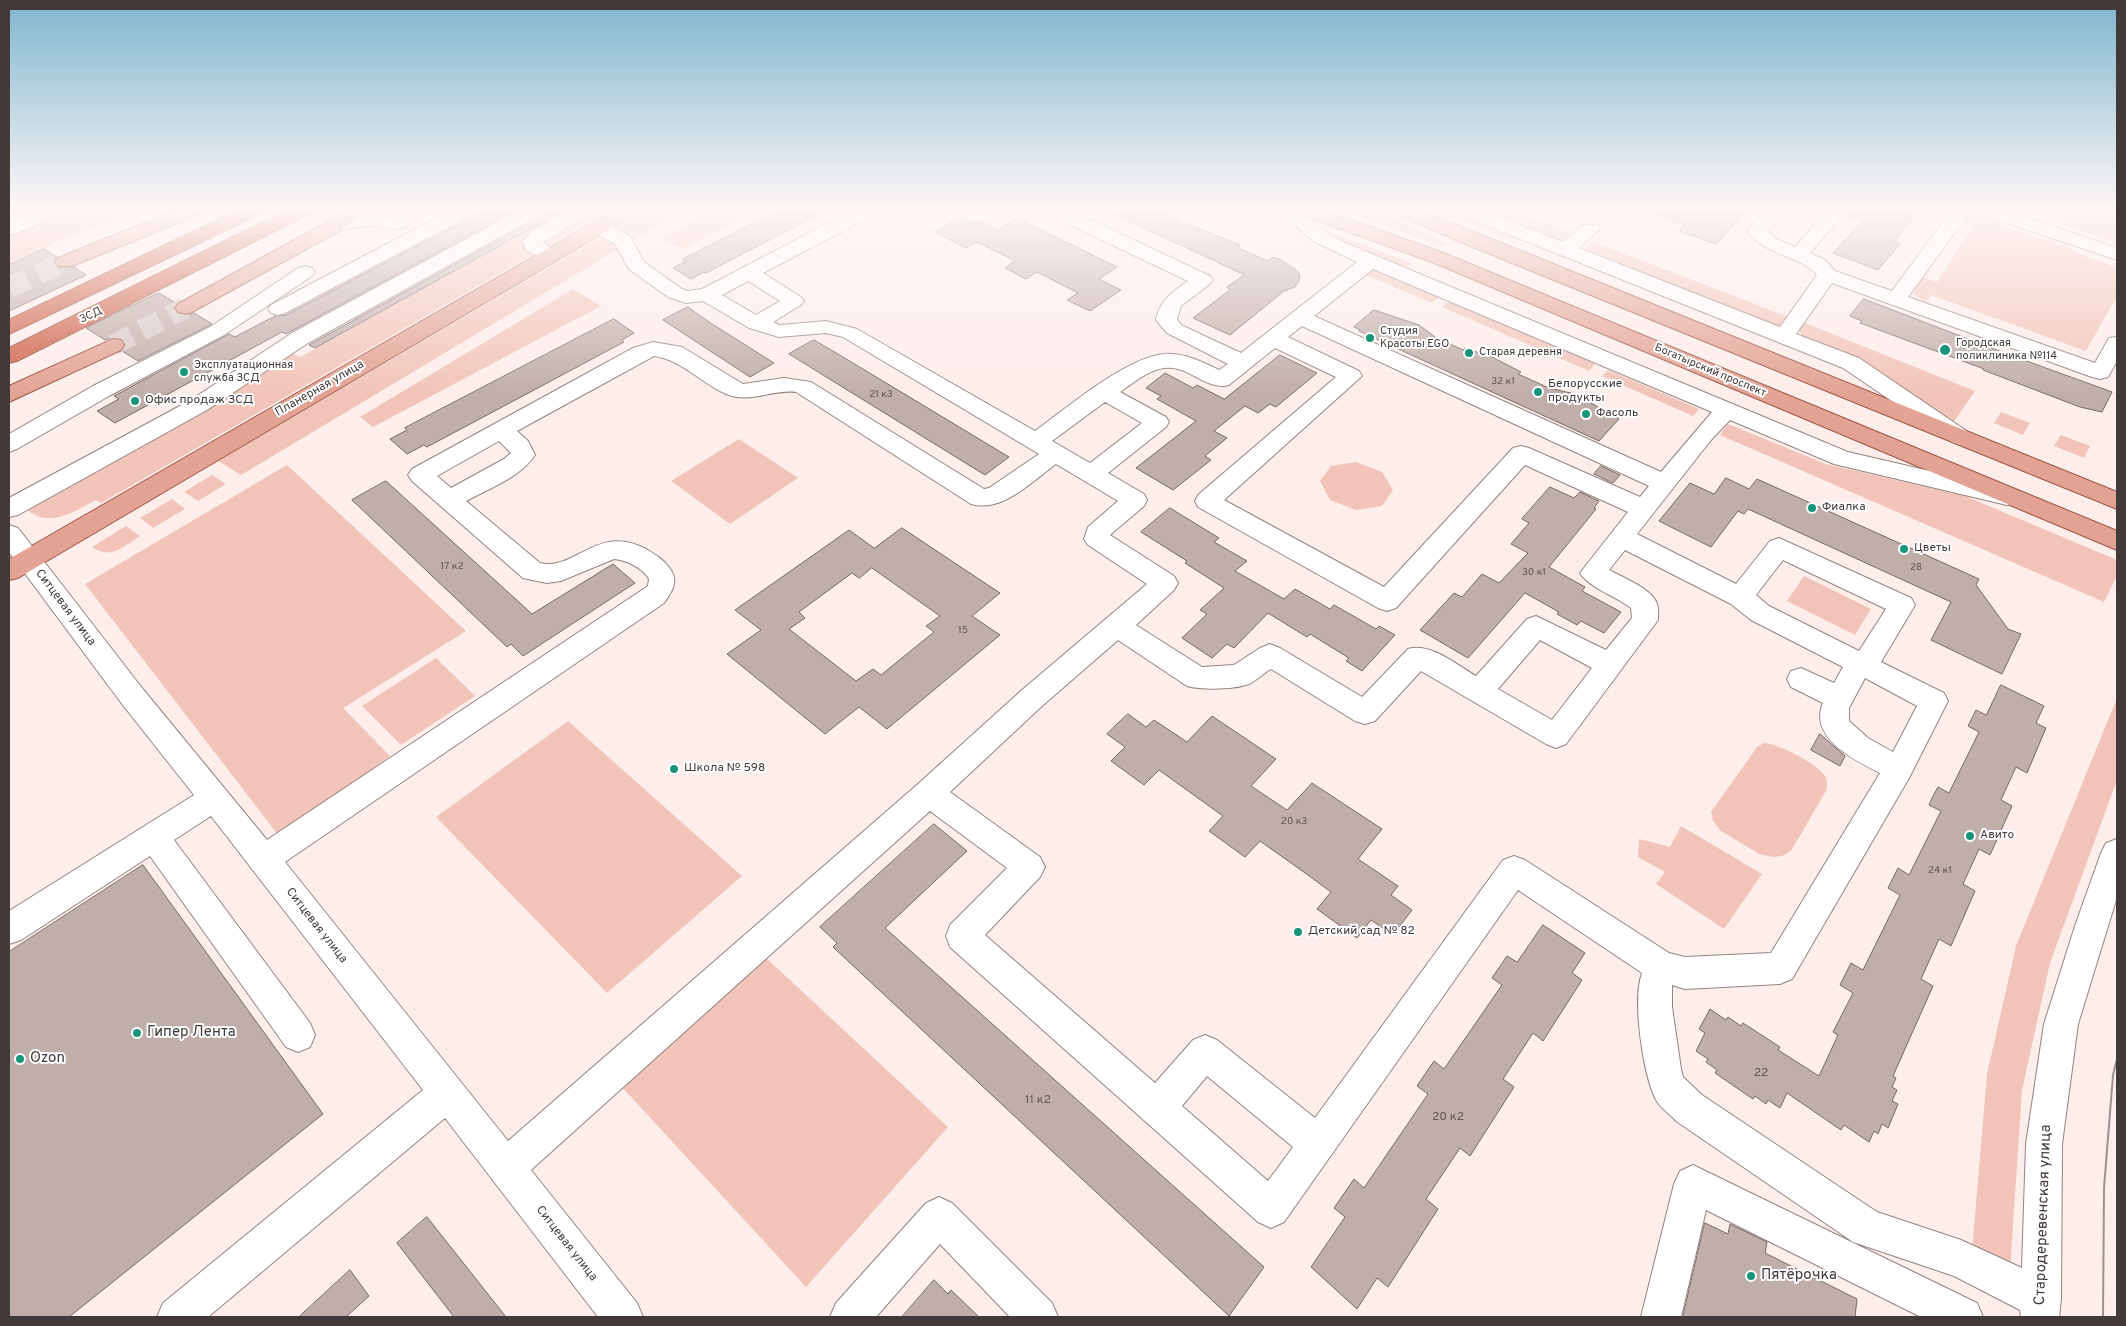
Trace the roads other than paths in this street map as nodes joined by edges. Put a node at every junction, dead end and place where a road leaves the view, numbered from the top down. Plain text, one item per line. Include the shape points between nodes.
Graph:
1 (129, 270) edge
2 (182, 270) edge
3 (254, 270) edge
4 (352, 270) edge
5 (425, 270) edge
6 (526, 270) edge
7 (643, 270) edge
8 (756, 270) edge
9 (1181, 270) edge
10 (1359, 270) edge
11 (1395, 270) edge
12 (1469, 270) edge
13 (1546, 270) edge
14 (1616, 270) edge
15 (1823, 270) edge
16 (1917, 270) edge
17 (305, 272) dead end
18 (748, 274) junction
19 (1828, 275) junction
20 (707, 294) junction
21 (1896, 299) junction
22 (185, 308) tunnel mouth
23 (263, 317) dead end
24 (1300, 317) junction
25 (756, 324) junction
26 (9, 328) edge
27 (1784, 336) junction
28 (1274, 338) junction
29 (112, 345) tunnel mouth
30 (2115, 351) edge
31 (9, 356) edge
32 (1244, 363) junction
33 (1105, 393) junction
34 (9, 395) edge
35 (1728, 410) junction
36 (502, 431) junction
37 (1970, 443) junction
38 (9, 444) edge
39 (1045, 448) junction
40 (1091, 474) junction
41 (1664, 483) junction
42 (2019, 499) junction
43 (449, 500) junction
44 (2117, 502) edge
45 (9, 509) edge
46 (1644, 509) junction
47 (9, 534) edge
48 (1621, 537) junction
49 (2117, 541) edge
50 (19, 565) edge
51 (1740, 597) junction
52 (1117, 626) junction
53 (1862, 664) junction
54 (1611, 665) junction
55 (1801, 679) dead end
56 (1479, 691) junction
57 (1841, 699) junction
58 (1899, 769) junction
59 (929, 793) junction
60 (214, 798) junction
61 (154, 837) junction
62 (2117, 853) edge
63 (264, 859) junction
64 (9, 929) edge
65 (1661, 966) junction
66 (298, 1035) dead end
67 (447, 1093) junction
68 (1157, 1108) junction
69 (1317, 1143) junction
70 (505, 1168) junction
71 (2040, 1308) edge
72 (177, 1317) edge
73 (623, 1317) edge
74 (850, 1317) edge
75 (1038, 1317) edge
76 (1661, 1317) edge
77 (1963, 1317) edge

1 - 26 highway, ЗСД
2 - 31 highway, ЗСД
3 - 22 main road
4 - 23 street
5 - 45 street via 300,338 199,405
6 - 50 main road, Планерная улица
7 - 20 street via 675,293 686,297
8 - 18 street
9 - 32 street via 1203,280 1172,302 1166,311 1166,320 1174,329
10 - 24 street
11 - 35 street
12 - 42 main road, Богатырский проспект
13 - 37 main road
14 - 27 street
15 - 19 street
16 - 21 street
17 - 38 street via 217,331 101,391
18 - 20 street
18 - 25 street via 794,300
19 - 21 street
19 - 27 street
20 - 25 street
21 - 30 street via 2100,372
24 - 28 street
24 - 41 street
25 - 39 street via 779,331 838,328
27 - 37 street via 1851,363
28 - 32 street
28 - 46 street via 1351,376 1207,501 1387,601 1521,454
29 - 34 main road
32 - 33 street via 1221,380 1189,364 1163,361 1139,369
33 - 39 street
33 - 40 street via 1158,422
35 - 41 street
35 - 42 street via 1842,458
36 - 39 street via 641,353 664,349 744,393 756,393 780,384 792,383 803,387 980,498 995,496
36 - 43 street via 520,446 523,455 512,465
36 - 43 street via 420,475
37 - 44 main road
39 - 40 street
40 - 52 street via 1136,500 1097,533 1097,539 1165,584
41 - 46 street
42 - 49 main road, Богатырский проспект
43 - 63 street via 532,571 542,575 554,574 589,556 620,549 635,552 657,570 662,578 662,587 655,596
46 - 48 street
47 - 50 street, Ситцевая улица
48 - 51 street
48 - 54 street via 1593,573 1644,604 1645,620
50 - 60 street, Ситцевая улица via 132,696
51 - 53 street via 1760,613
51 - 53 street via 1779,547 1902,605
52 - 56 street via 1197,678 1240,676 1270,655 1365,713 1418,656
52 - 59 street via 1032,698
53 - 57 street
53 - 58 street via 1934,701
54 - 56 street via 1536,626
54 - 56 street via 1556,736
55 - 57 street
57 - 58 street via 1834,712 1837,726 1847,740
58 - 65 street via 1780,968 1685,973
59 - 68 street via 1029,867 962,936
59 - 70 street
60 - 61 street
60 - 63 street, Ситцевая улица
61 - 64 street
61 - 66 street
62 - 71 street, Стародеревенская улица via 2061,1024 2044,1144
63 - 67 street, Ситцевая улица
65 - 69 street via 1514,870
65 - 71 street via 1655,984 1655,1007 1663,1069 1669,1088 1689,1108 1868,1228 1961,1260
67 - 70 street, Ситцевая улица
67 - 72 street
68 - 69 street via 1205,1052
68 - 69 street via 1271,1209
70 - 73 street, Ситцевая улица
74 - 75 street via 939,1216
76 - 77 street via 1693,1184

